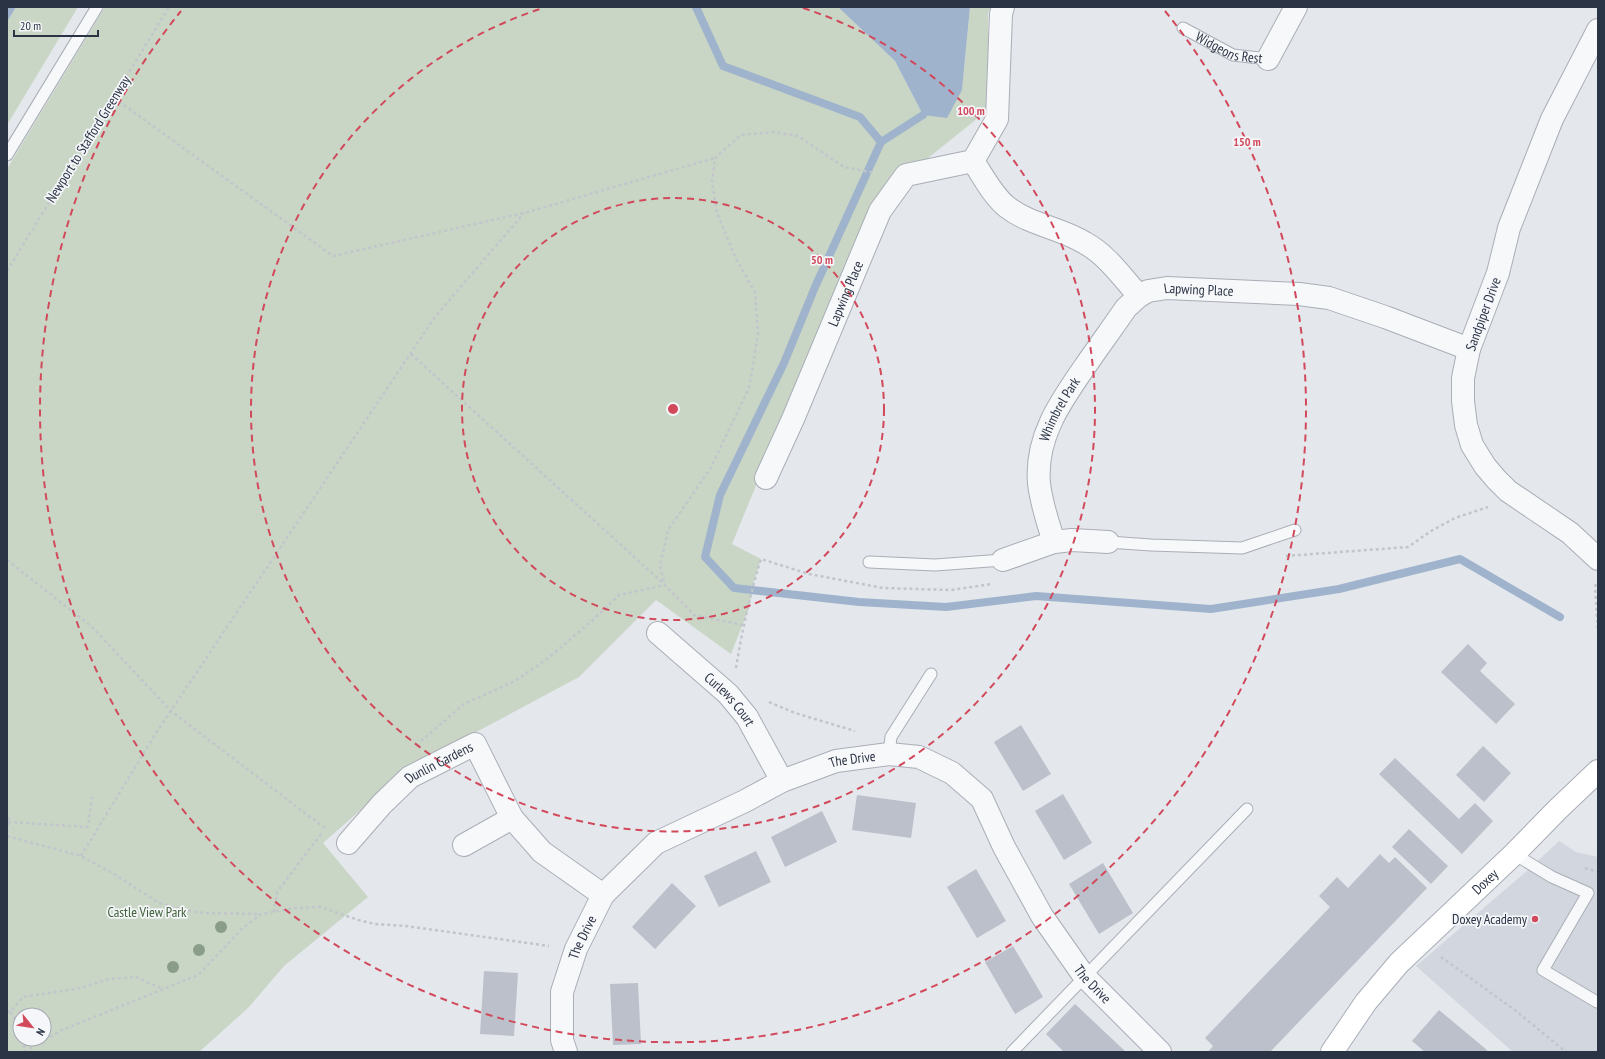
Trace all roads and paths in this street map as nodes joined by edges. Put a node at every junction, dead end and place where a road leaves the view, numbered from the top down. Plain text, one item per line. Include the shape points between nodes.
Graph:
1 (98, 7) edge
2 (169, 7) edge
3 (1003, 7) edge
4 (1296, 7) edge
5 (1183, 28) dead end
6 (1598, 30) edge
7 (1268, 59) joint
8 (114, 98) junction
9 (7, 155) edge
10 (715, 158) junction
11 (973, 161) junction
12 (875, 173) dead end
13 (524, 213) junction
14 (7, 271) edge
15 (1139, 296) junction
16 (1470, 349) junction
17 (411, 354) junction
18 (766, 478) dead end
19 (1295, 530) dead end
20 (1054, 542) junction
21 (1108, 542) joint
22 (1598, 559) edge
23 (7, 560) edge
24 (1003, 560) joint
25 (869, 562) dead end
26 (1598, 580) edge
27 (754, 581) dead end
28 (665, 585) junction
29 (743, 625) junction
30 (658, 633) dead end
31 (1598, 633) edge
32 (735, 669) dead end
33 (931, 674) dead end
34 (763, 700) dead end
35 (172, 711) junction
36 (890, 746) junction
37 (1598, 771) edge
38 (782, 781) junction
39 (92, 797) dead end
40 (1247, 809) dead end
41 (9, 815) dead end
42 (512, 818) junction
43 (8, 822) junction
44 (326, 829) dead end
45 (7, 832) edge
46 (7, 836) edge
47 (348, 843) dead end
48 (464, 845) dead end
49 (1514, 854) junction
50 (81, 856) junction
51 (603, 895) junction
52 (261, 914) junction
53 (576, 949) junction
54 (1436, 954) dead end
55 (1084, 976) junction
56 (163, 989) junction
57 (1597, 1002) dead end
58 (8, 1012) edge
59 (24, 1052) edge
60 (566, 1052) edge
61 (1012, 1052) edge
62 (1160, 1052) edge
63 (1332, 1052) edge
64 (1566, 1052) edge

1 - 9 lane
2 - 8 path, Newport to Stafford Greenway
3 - 11 street via 997,119
4 - 7 street, Widgeons Rest
5 - 7 lane, Widgeons Rest via 1233,55
6 - 16 street, Sandpiper Drive via 1552,119 1509,228 1498,273
8 - 13 path via 333,256
8 - 14 path, Newport to Stafford Greenway
10 - 12 path via 741,135 773,132 798,136 844,167
10 - 13 path
10 - 28 path via 712,182 717,213 736,259 755,292 758,334 748,388 710,469 668,530 660,566
11 - 15 street via 987,184 1007,207 1084,242 1099,252
11 - 18 street, Lapwing Place via 906,175 880,211
13 - 17 path via 435,317
15 - 16 street, Lapwing Place via 1148,291 1167,288 1299,294 1329,298
15 - 20 street, Whimbrel Park via 1126,308 1062,400 1043,440 1039,460 1039,483
16 - 22 street, Sandpiper Drive via 1463,378 1466,425 1472,445 1485,466 1508,491 1570,533
17 - 28 path
17 - 35 path
19 - 21 lane via 1242,548
20 - 21 street
20 - 24 street
23 - 35 path via 92,627
24 - 25 lane via 936,566
26 - 31 path via 1595,587
27 - 29 path
28 - 29 path via 694,615
29 - 32 path
30 - 38 street, Curlews Court via 728,694 747,717
33 - 36 lane
34 - 36 path
35 - 44 path
35 - 50 path
36 - 38 street, The Drive via 836,761
36 - 55 street, The Drive via 952,773 982,800 1004,847 1042,916
37 - 49 street, Doxey
38 - 51 street, The Drive via 656,843
39 - 43 path via 88,827
40 - 55 lane
41 - 43 path
42 - 47 street, Dunlin Gardens via 475,744 410,777
42 - 48 street
42 - 51 street, Dunlin Gardens via 542,852
43 - 45 path
46 - 50 path
49 - 57 lane via 1552,877 1588,893 1543,970
49 - 63 street, Doxey via 1399,963 1366,1002
50 - 52 path via 159,903 205,913
51 - 53 street, The Drive
52 - 53 path via 321,907 375,924
52 - 56 path via 243,928 198,975
53 - 60 street, The Drive via 562,992 562,1040
54 - 64 path via 1516,1011
55 - 61 lane
55 - 62 street, The Drive
56 - 58 path via 136,977 109,979 81,988 22,997
56 - 59 path via 62,1030

